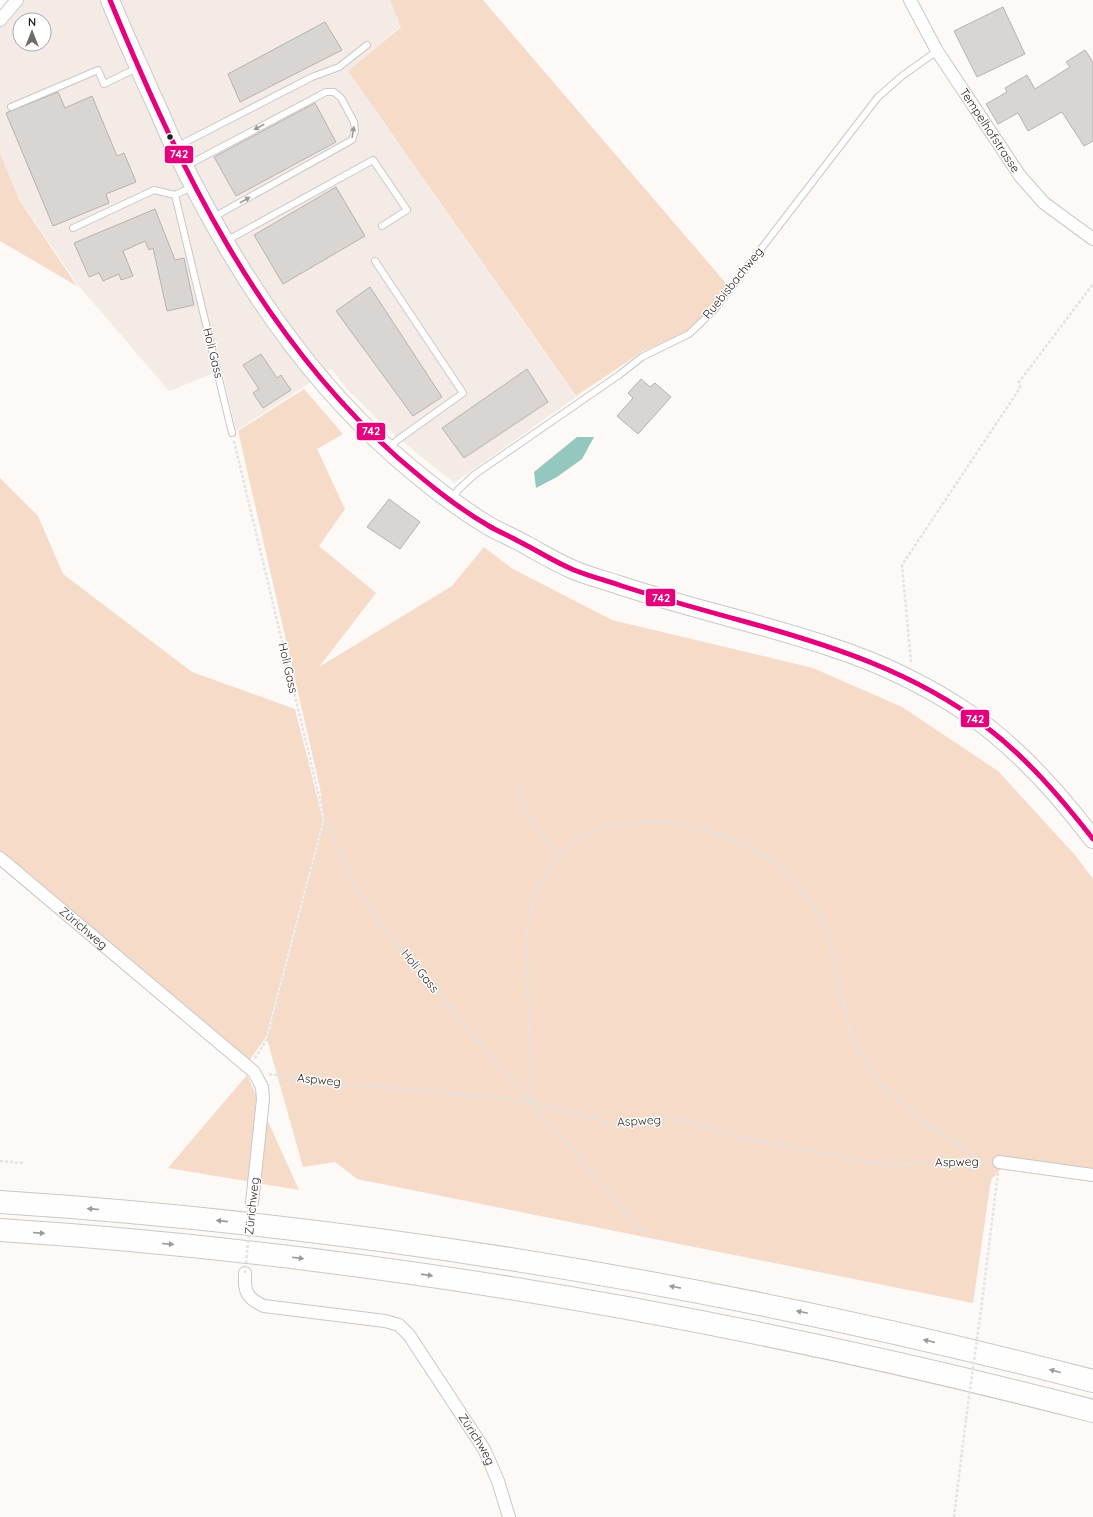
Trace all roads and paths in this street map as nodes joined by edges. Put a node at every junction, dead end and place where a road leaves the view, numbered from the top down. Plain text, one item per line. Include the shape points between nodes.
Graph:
1 (17, 0) edge
2 (110, 0) edge
3 (910, 0) edge
4 (0, 20) edge
5 (367, 45) dead end
6 (937, 51) junction
7 (139, 67) junction
8 (11, 107) dead end
9 (175, 148) junction
10 (184, 167) junction
11 (194, 186) junction
12 (175, 195) junction
13 (211, 219) junction
14 (382, 226) dead end
15 (73, 228) dead end
16 (1093, 239) edge
17 (224, 242) junction
18 (375, 261) dead end
19 (1093, 284) edge
20 (232, 433) joint
21 (387, 450) junction
22 (451, 500) junction
23 (909, 678) junction
24 (517, 780) dead end
25 (324, 821) junction
26 (1093, 839) edge
27 (558, 855) junction
28 (0, 858) edge
29 (251, 1070) junction
30 (531, 1101) junction
31 (0, 1161) edge
32 (982, 1162) junction
33 (999, 1162) junction
34 (25, 1163) dead end
35 (1093, 1175) edge
36 (0, 1202) edge
37 (252, 1203) joint
38 (0, 1230) edge
39 (644, 1234) dead end
40 (245, 1273) joint
41 (1093, 1381) edge
42 (1093, 1411) edge
43 (509, 1517) edge
44 (954, 1517) edge

1 - 4 street
2 - 7 street
3 - 6 street, Tempelhofstrasse
5 - 9 lane via 339,67 312,77
6 - 16 street, Tempelhofstrasse via 1020,176 1044,203
6 - 22 lane, Ruebisbachweg via 878,97 714,310 689,334 642,357 619,376 474,475
7 - 8 lane via 104,84 98,70
7 - 9 street
9 - 10 street
10 - 11 street
13 -> 10 lane via 352,140 354,122 341,98 334,92 326,92
11 - 12 lane
11 - 13 street
12 - 15 lane via 154,190
12 - 20 lane, Holi Gass
13 - 17 street
14 - 17 lane via 406,210 373,160
17 - 21 street via 297,351 345,407
18 - 21 lane via 463,393
19 - 23 path via 1019,382 1020,388 902,565 911,669
20 - 25 path, Holi Gass
21 - 22 street
22 - 23 street via 488,525 573,569 666,600 826,645
23 - 26 street via 970,714 993,733 1042,779
24 - 27 path via 529,818
25 - 29 path via 267,1039
25 - 30 path, Holi Gass via 360,897 451,1009
27 - 30 path via 534,897 527,930
27 - 32 path via 577,838 609,826 652,821 701,828 752,848 778,866 810,900 826,926 850,1032 877,1082 920,1119
28 - 29 street, Zürichweg
29 - 30 path, Aspweg via 318,1081
29 - 37 street, Zürichweg via 262,1088 263,1099
30 - 32 path, Aspweg via 616,1124 656,1119 685,1120 738,1137 879,1164
30 - 39 path, Holi Gass
31 - 34 path
32 - 33 path, Aspweg
33 - 35 street
33 - 44 path, bridge
41 -> 36 highway via 868,1327 571,1268 300,1230 176,1216
37 - 40 path, Zürichweg, bridge
38 -> 42 highway via 273,1256 412,1273 566,1297 818,1345
40 - 43 street, Zürichweg via 244,1286 247,1294 264,1306 385,1321 399,1325 409,1335 484,1449 498,1481

